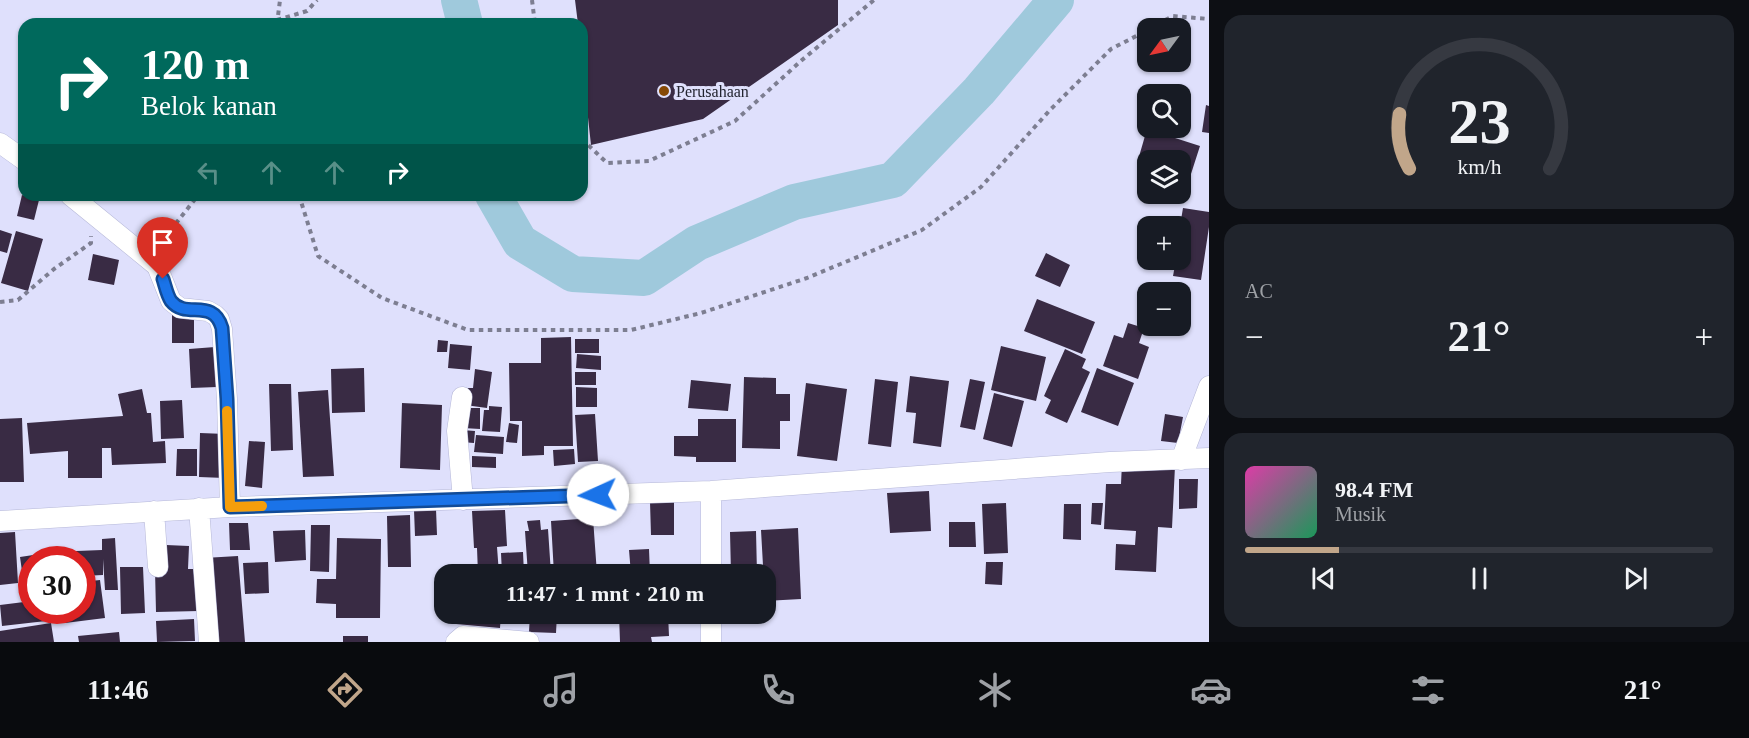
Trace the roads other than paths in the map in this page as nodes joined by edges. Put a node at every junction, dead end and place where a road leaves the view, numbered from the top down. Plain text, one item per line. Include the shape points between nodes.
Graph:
1 (0, 143) edge
2 (18, 156) edge
3 (77, 201) edge
4 (1209, 386) edge
5 (462, 397) dead end
6 (1209, 458) edge
7 (1181, 460) junction
8 (711, 490) junction
9 (463, 500) junction
10 (230, 507) junction
11 (199, 508) junction
12 (154, 511) junction
13 (0, 521) edge
14 (711, 564) edge
15 (158, 567) dead end
16 (711, 624) edge
17 (208, 642) edge
18 (456, 642) edge
19 (529, 642) edge
20 (711, 642) edge

1 - 2 street
3 - 10 street via 157,266 171,302 180,308 208,311 219,319 227,399
4 - 7 street
5 - 9 street via 457,431
6 - 7 street
7 - 8 street
8 - 9 street
8 - 14 street
9 - 10 street
10 - 11 street
11 - 12 street
11 - 17 street
12 - 13 street
12 - 15 street
16 - 20 street
18 - 19 street via 463,636

